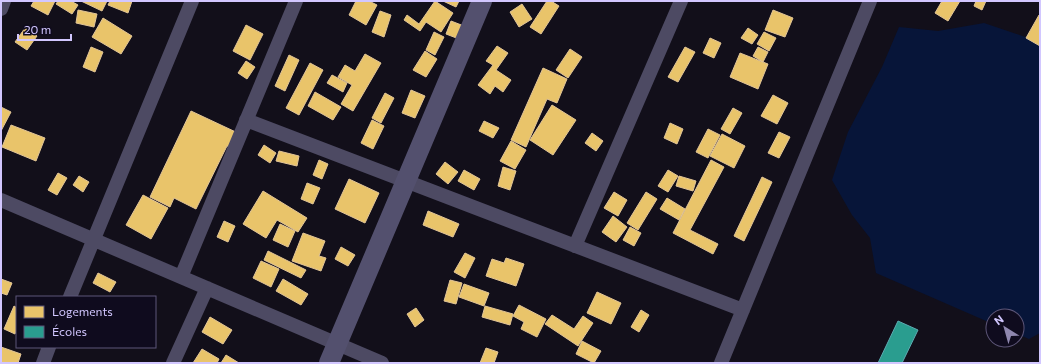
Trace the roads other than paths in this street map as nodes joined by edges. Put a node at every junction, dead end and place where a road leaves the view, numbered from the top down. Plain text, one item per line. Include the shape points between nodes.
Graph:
1 (4, 1) edge
2 (192, 1) edge
3 (296, 1) edge
4 (482, 1) edge
5 (681, 1) edge
6 (870, 1) edge
7 (1, 9) edge
8 (246, 120) junction
9 (406, 182) junction
10 (1, 200) edge
11 (94, 240) junction
12 (575, 246) junction
13 (181, 277) junction
14 (207, 288) junction
15 (70, 296) edge
16 (743, 310) junction
17 (337, 344) junction
18 (49, 348) edge
19 (43, 363) edge
20 (173, 363) edge
21 (329, 363) edge
22 (382, 363) edge
23 (722, 363) edge

1 - 7 street
2 - 11 street
3 - 8 street
4 - 9 street
5 - 12 street
6 - 16 street
8 - 9 street
8 - 13 street
9 - 12 street
9 - 17 street
10 - 11 street
11 - 13 street
11 - 15 street
12 - 16 street
13 - 14 street
14 - 17 street
14 - 20 street
16 - 23 street
17 - 21 street
17 - 22 street
18 - 19 street

